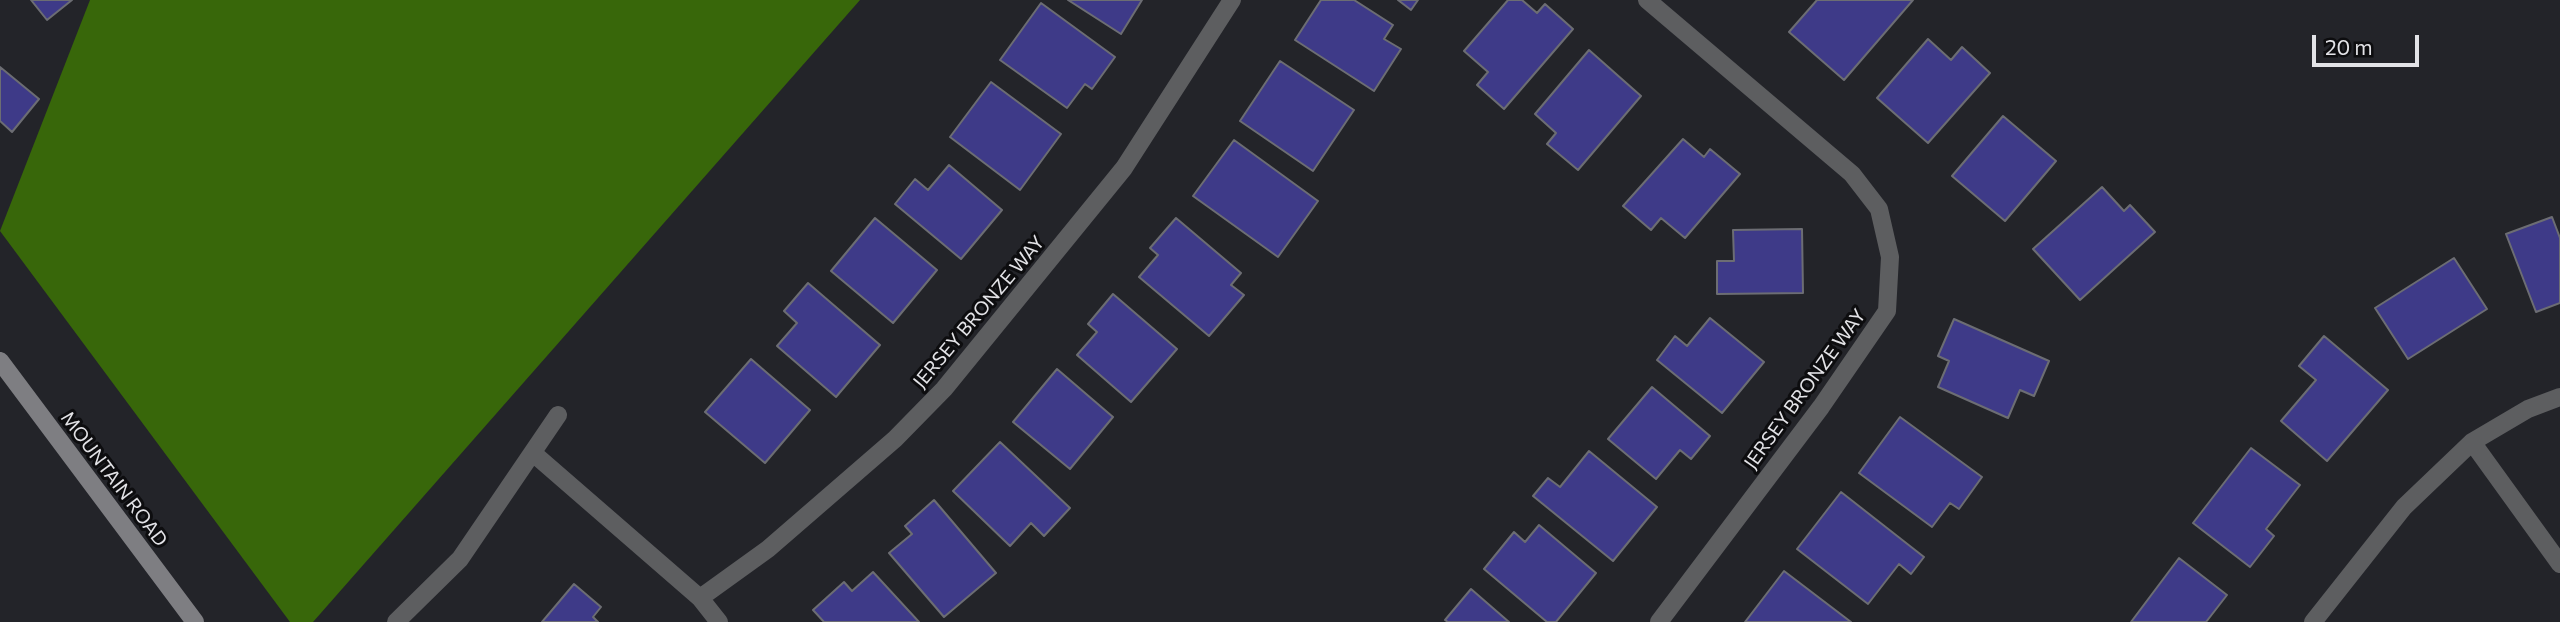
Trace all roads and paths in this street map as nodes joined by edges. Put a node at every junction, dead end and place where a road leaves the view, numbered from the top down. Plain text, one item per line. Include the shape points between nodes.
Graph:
1 (1233, 0) edge
2 (1647, 0) edge
3 (0, 361) edge
4 (2560, 397) edge
5 (558, 415) dead end
6 (2472, 442) junction
7 (533, 453) junction
8 (2560, 564) edge
9 (700, 597) junction
10 (195, 622) edge
11 (396, 622) edge
12 (719, 622) edge
13 (1659, 622) edge
14 (2313, 622) edge

1 - 9 street, JERSEY BRONZE WAY via 1124,168 944,389 895,439 768,549
2 - 13 street, JERSEY BRONZE WAY via 1852,174 1879,209 1890,257 1887,311 1821,407
3 - 10 main road, MOUNTAIN ROAD
4 - 6 street via 2528,409
5 - 7 street
6 - 8 street
6 - 14 street via 2404,508
7 - 9 street
7 - 11 street via 460,559
9 - 12 street

